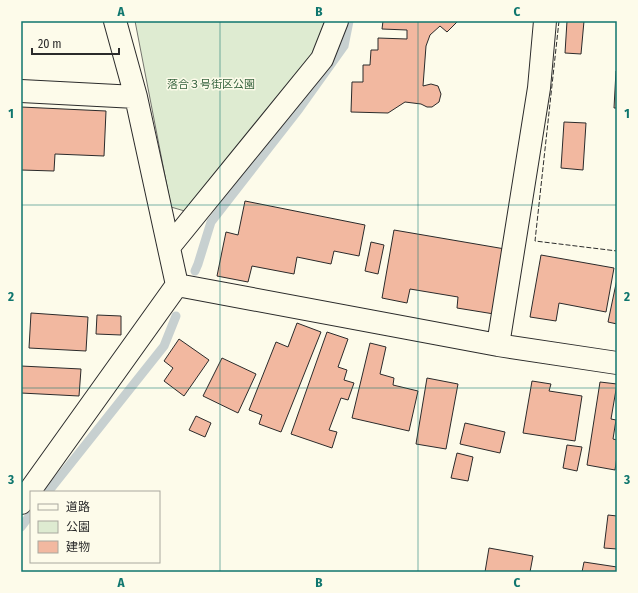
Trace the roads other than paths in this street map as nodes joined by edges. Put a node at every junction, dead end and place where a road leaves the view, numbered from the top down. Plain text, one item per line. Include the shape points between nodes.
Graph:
1 (115, 21) edge
2 (337, 21) edge
3 (545, 21) edge
4 (21, 91) edge
5 (136, 97) junction
6 (169, 247) junction
7 (177, 285) junction
8 (498, 345) junction
9 (617, 363) edge
10 (21, 503) edge

1 - 5 street
2 - 6 street via 322,59
3 - 8 street via 539,88
4 - 5 street
5 - 6 street
6 - 7 street
7 - 8 street
7 - 10 street
8 - 9 street

